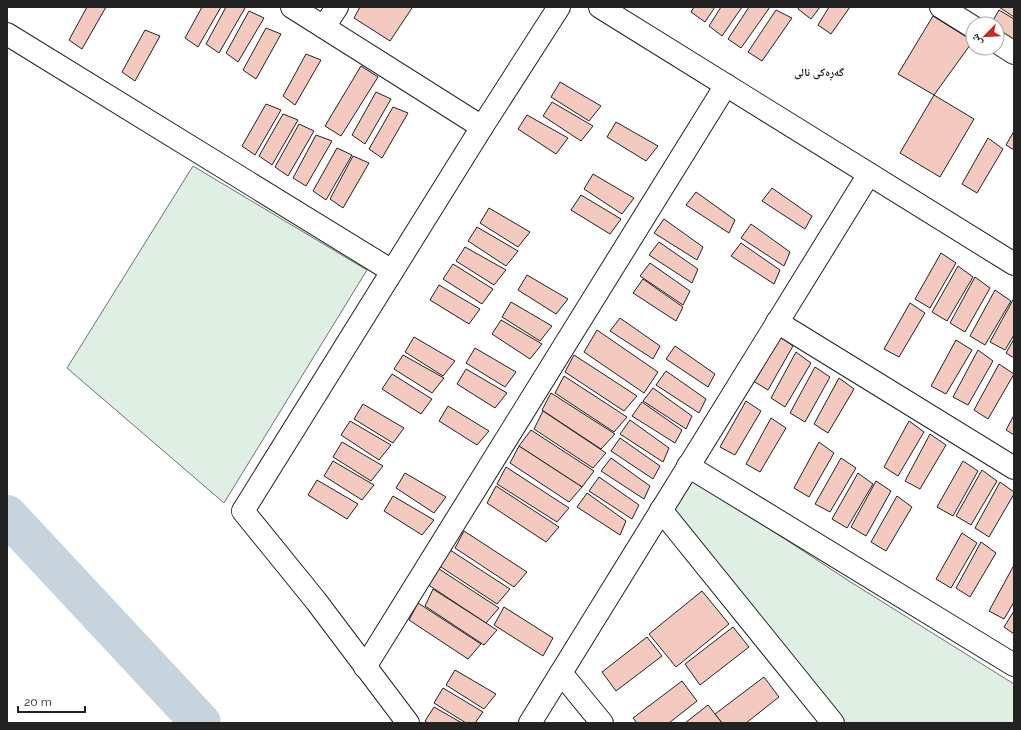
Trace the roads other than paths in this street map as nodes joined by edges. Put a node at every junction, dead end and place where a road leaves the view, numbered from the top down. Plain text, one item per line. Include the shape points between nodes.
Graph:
1 (292, 7) edge
2 (337, 7) edge
3 (559, 7) edge
4 (600, 7) edge
5 (941, 7) edge
6 (965, 17) edge
7 (324, 27) junction
8 (7, 34) edge
9 (1005, 47) edge
10 (1014, 53) edge
11 (726, 85) junction
12 (482, 127) junction
13 (869, 174) junction
14 (1011, 257) edge
15 (392, 271) junction
16 (777, 322) junction
17 (688, 466) junction
18 (1014, 468) edge
19 (661, 510) junction
20 (1014, 665) edge
21 (365, 667) junction
22 (561, 673) junction
23 (408, 723) edge
24 (530, 723) edge
25 (602, 723) edge
26 (833, 723) edge

1 - 7 street
2 - 7 street
3 - 12 street
4 - 11 street
5 - 6 street
7 - 12 street
8 - 15 street
9 - 10 street
11 - 13 street
11 - 21 street
12 - 15 street
13 - 14 street
13 - 16 street
15 - 21 street via 243,512 316,601
16 - 17 street
16 - 18 street
17 - 19 street
17 - 20 street
19 - 22 street
19 - 26 street
21 - 23 street
22 - 24 street
22 - 25 street

